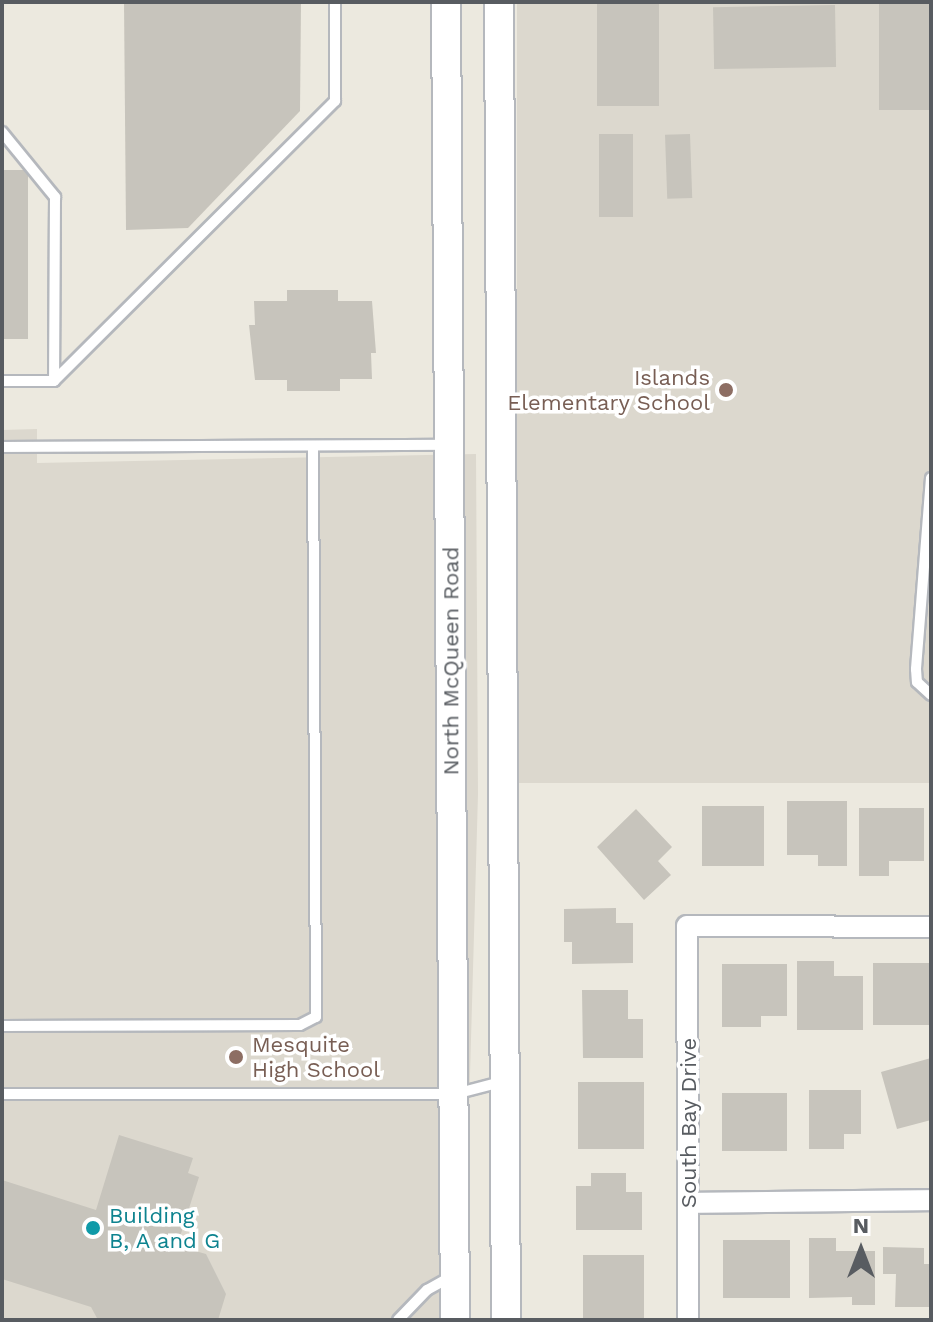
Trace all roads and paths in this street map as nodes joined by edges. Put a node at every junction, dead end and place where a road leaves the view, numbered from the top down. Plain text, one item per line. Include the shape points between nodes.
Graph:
1 (335, 2) edge
2 (446, 2) edge
3 (499, 2) edge
4 (2, 132) edge
5 (2, 381) edge
6 (54, 381) junction
7 (450, 445) junction
8 (313, 446) junction
9 (2, 447) edge
10 (931, 478) edge
11 (931, 695) edge
12 (931, 927) edge
13 (2, 1026) edge
14 (503, 1082) junction
15 (2, 1094) edge
16 (455, 1094) junction
17 (931, 1200) edge
18 (690, 1203) junction
19 (455, 1274) junction
20 (398, 1320) edge
21 (455, 1320) edge
22 (506, 1320) edge
23 (688, 1320) edge

1 - 6 lane via 335,101
2 - 7 main road, North McQueen Road
3 - 14 main road
4 - 6 lane via 55,197
5 - 6 lane
7 - 8 lane
7 - 16 main road, North McQueen Road
8 - 9 lane
8 - 13 lane via 316,1017 300,1025
10 - 11 lane via 916,669 917,682
12 - 18 street, South Bay Drive via 687,926
14 - 16 lane
14 - 22 main road
15 - 16 lane
16 - 19 main road, North McQueen Road
17 - 18 street
18 - 23 street, South Bay Drive
19 - 20 lane via 427,1290
19 - 21 main road, North McQueen Road

